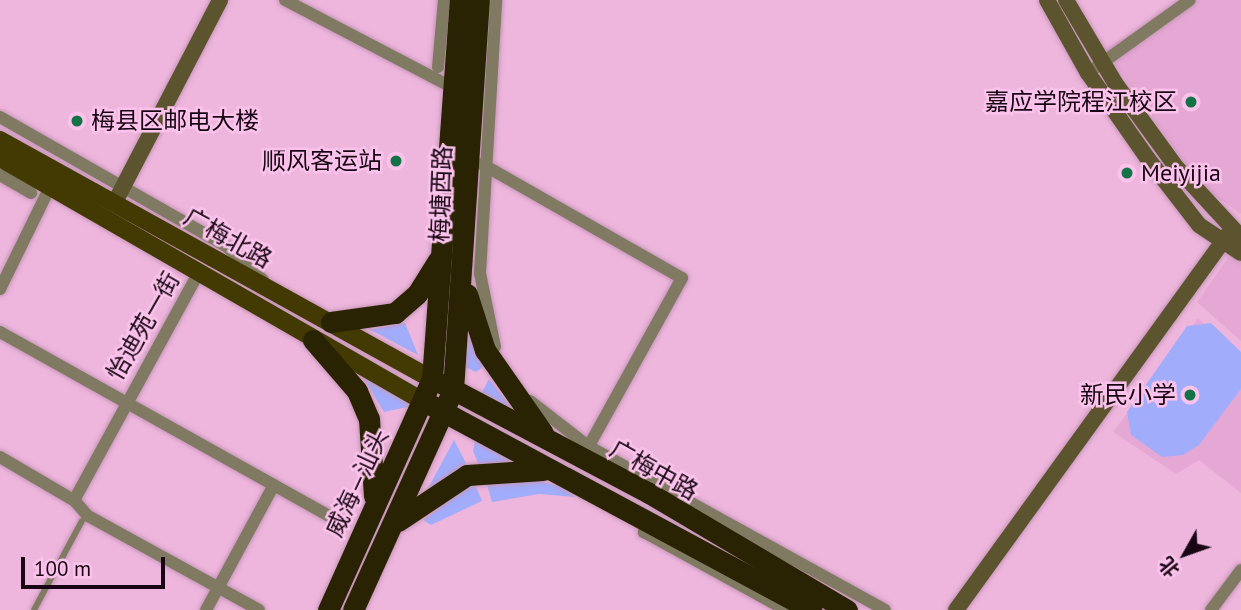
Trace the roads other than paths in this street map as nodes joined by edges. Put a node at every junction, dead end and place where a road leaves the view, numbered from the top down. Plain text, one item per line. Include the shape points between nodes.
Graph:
1 (220, 0) edge
2 (285, 0) edge
3 (444, 0) edge
4 (460, 0) edge
5 (479, 0) edge
6 (496, 0) edge
7 (1047, 0) edge
8 (1066, 0) edge
9 (1190, 0) edge
10 (1104, 64) junction
11 (438, 67) dead end
12 (1088, 74) junction
13 (453, 88) junction
14 (0, 117) edge
15 (0, 139) edge
16 (468, 156) junction
17 (0, 158) edge
18 (486, 167) junction
19 (0, 175) edge
20 (50, 187) junction
21 (32, 193) dead end
22 (119, 194) junction
23 (1233, 240) edge
24 (440, 255) junction
25 (199, 272) junction
26 (464, 285) junction
27 (0, 289) edge
28 (331, 322) junction
29 (0, 332) edge
30 (313, 340) junction
31 (432, 379) junction
32 (453, 390) junction
33 (124, 402) junction
34 (434, 407) junction
35 (518, 426) junction
36 (554, 445) junction
37 (505, 447) junction
38 (585, 453) junction
39 (0, 457) edge
40 (545, 470) junction
41 (274, 485) junction
42 (75, 501) junction
43 (372, 509) junction
44 (82, 521) dead end
45 (342, 523) dead end
46 (647, 524) junction
47 (392, 526) junction
48 (1241, 570) edge
49 (219, 588) junction
50 (34, 610) edge
51 (206, 610) edge
52 (259, 610) edge
53 (328, 610) edge
54 (353, 610) edge
55 (786, 610) edge
56 (811, 610) edge
57 (847, 610) edge
58 (885, 610) edge
59 (956, 610) edge
60 (966, 610) edge
61 (1211, 610) edge

1 - 22 street
2 - 13 street
3 - 11 street
4 - 13 highway, 梅塘西路
5 - 16 highway, 梅塘西路
6 - 18 street
7 - 12 street
8 - 10 street
9 - 10 street
10 - 12 street
10 - 23 street
12 - 23 street via 1199,225
13 - 24 highway, 梅塘西路
14 - 22 street
15 - 22 main road, 广梅北路
16 - 18 street
16 - 26 highway, 梅塘西路
17 - 20 main road, 广梅北路
18 - 38 street via 480,273 493,342 533,404
18 - 38 street via 682,278
19 - 21 street
20 - 25 main road, 广梅北路
20 - 27 street
22 - 28 main road, 广梅北路
23 - 59 street
23 - 60 street
24 - 28 highway via 417,294 395,313
24 - 31 highway, 梅塘西路
25 - 30 main road, 广梅北路
25 - 33 street, 怡迪苑一街
26 - 32 highway, 梅塘西路
26 - 36 highway via 485,349 506,388
28 - 31 main road, 广梅北路
29 - 33 street
30 - 34 main road, 广梅北路
30 - 43 highway via 357,391 369,419 376,447
31 - 32 highway, 广梅中路
31 - 34 highway, 威海—汕头
32 - 34 highway, 威海—汕头
32 - 35 highway, 广梅中路
33 - 41 street
33 - 42 street, 怡迪苑一街
34 - 37 highway, 广梅中路
34 - 43 highway, 威海—汕头
34 - 47 highway, 威海—汕头
35 - 36 highway, 广梅中路
35 - 37 highway
36 - 38 highway, 广梅中路
37 - 40 highway, 广梅中路
38 - 57 highway, 广梅中路
38 - 58 street
39 - 42 street
40 - 46 highway, 广梅中路
40 - 47 highway via 467,475 444,485
41 - 45 street
41 - 49 street
42 - 49 street via 88,516
43 - 53 highway, 威海—汕头
44 - 50 lane
46 - 55 street via 644,532
46 - 56 highway, 广梅中路
47 - 54 highway, 威海—汕头
48 - 61 street
49 - 51 street
49 - 52 street

